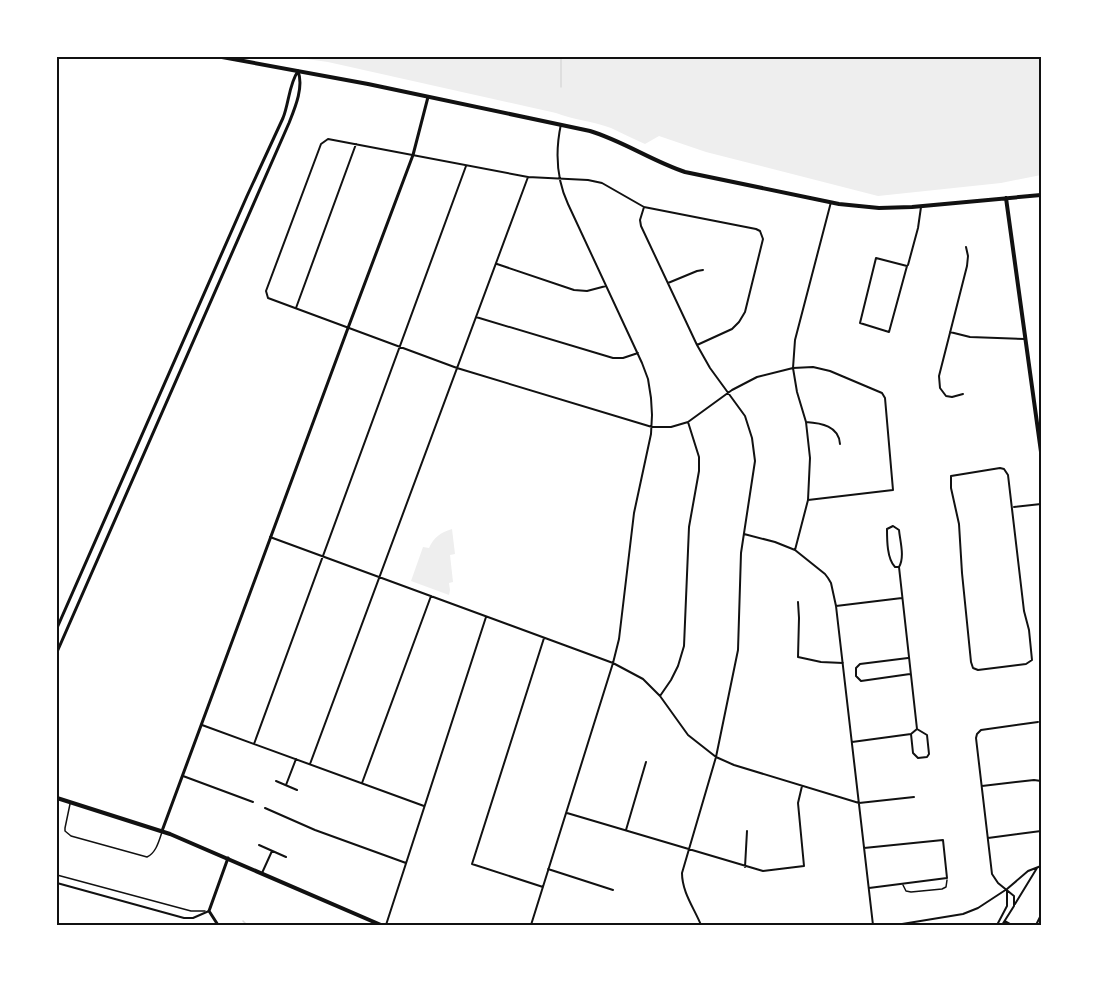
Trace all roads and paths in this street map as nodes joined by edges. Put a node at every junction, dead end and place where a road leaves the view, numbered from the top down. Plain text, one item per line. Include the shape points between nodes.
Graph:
1 (222, 57) edge
2 (298, 70) junction
3 (428, 96) junction
4 (561, 124) junction
5 (356, 144) junction
6 (413, 155) junction
7 (466, 166) junction
8 (528, 177) junction
9 (559, 178) junction
10 (1041, 195) edge
11 (1006, 198) junction
12 (831, 202) junction
13 (644, 207) junction
14 (921, 207) junction
15 (966, 247) dead end
16 (496, 264) junction
17 (907, 266) junction
18 (703, 270) dead end
19 (668, 283) junction
20 (606, 286) junction
21 (296, 308) junction
22 (477, 317) junction
23 (348, 328) junction
24 (950, 332) junction
25 (1025, 339) junction
26 (697, 345) junction
27 (400, 347) junction
28 (638, 353) junction
29 (457, 368) junction
30 (793, 368) junction
31 (728, 392) junction
32 (963, 394) dead end
33 (688, 422) junction
34 (806, 422) junction
35 (652, 427) junction
36 (840, 444) dead end
37 (1041, 452) edge
38 (808, 500) junction
39 (1041, 504) edge
40 (1013, 507) junction
41 (744, 534) junction
42 (270, 537) junction
43 (795, 550) junction
44 (323, 556) junction
45 (898, 567) junction
46 (380, 577) junction
47 (431, 596) junction
48 (902, 598) junction
49 (798, 602) dead end
50 (836, 606) junction
51 (486, 617) junction
52 (57, 628) edge
53 (544, 638) junction
54 (57, 652) edge
55 (908, 658) junction
56 (613, 663) junction
57 (843, 663) junction
58 (910, 675) junction
59 (660, 696) junction
60 (1038, 722) dead end
61 (202, 725) junction
62 (917, 729) junction
63 (911, 734) junction
64 (852, 742) junction
65 (254, 744) junction
66 (716, 757) junction
67 (296, 759) junction
68 (646, 762) dead end
69 (310, 764) junction
70 (183, 776) junction
71 (276, 781) dead end
72 (1041, 781) edge
73 (362, 783) junction
74 (286, 785) junction
75 (802, 786) junction
76 (982, 786) junction
77 (297, 790) dead end
78 (915, 797) dead end
79 (57, 798) edge
80 (70, 802) junction
81 (253, 802) dead end
82 (859, 803) junction
83 (424, 806) junction
84 (265, 808) dead end
85 (566, 813) junction
86 (626, 830) junction
87 (162, 831) junction
88 (747, 831) dead end
89 (1041, 831) edge
90 (988, 838) junction
91 (259, 845) dead end
92 (864, 848) junction
93 (690, 850) junction
94 (272, 851) junction
95 (286, 857) dead end
96 (228, 858) junction
97 (406, 863) junction
98 (745, 867) junction
99 (1039, 867) edge
100 (549, 869) junction
101 (262, 873) junction
102 (57, 875) edge
103 (947, 878) junction
104 (57, 883) edge
105 (902, 884) junction
106 (543, 887) junction
107 (869, 888) junction
108 (1006, 889) junction
109 (613, 890) dead end
110 (1014, 906) junction
111 (209, 911) junction
112 (1041, 915) edge
113 (1005, 921) junction
114 (218, 925) edge
115 (384, 925) edge
116 (531, 925) edge
117 (701, 925) edge
118 (873, 925) edge
119 (896, 925) edge
120 (997, 925) edge
121 (1002, 925) edge
122 (1012, 925) edge
123 (1036, 925) edge

1 - 2 main road
2 - 3 main road
2 - 52 street via 283,118
2 - 54 street via 300,84 287,129
3 - 4 main road
3 - 6 street
4 - 9 street via 557,150
4 - 12 main road via 604,136 685,172
5 - 6 street
5 - 21 street
5 - 21 street via 328,139 321,144 270,280 268,298
6 - 7 street
6 - 23 street
7 - 8 street
7 - 27 street
8 - 9 street
8 - 16 street
9 - 13 street via 602,183
9 - 20 street
10 - 11 main road
11 - 14 main road
11 - 25 main road
12 - 14 main road via 879,208
12 - 30 street via 795,340
13 - 19 street via 641,226
13 - 26 street via 756,229 762,236 745,312 732,329
14 - 17 street
15 - 24 street via 967,266
16 - 20 street via 574,290
16 - 22 street
17 - 17 street via 889,332 860,322 876,258
18 - 19 street
19 - 26 street
20 - 28 street
21 - 23 street
22 - 28 street via 614,358
22 - 29 street
23 - 27 street
23 - 42 street
24 - 25 street via 970,337
24 - 32 street via 940,388 949,397
25 - 37 main road
26 - 31 street
27 - 29 street
27 - 44 street
28 - 35 street via 650,392
29 - 35 street
29 - 46 street
30 - 31 street via 757,377
30 - 34 street
30 - 38 street via 830,371 878,391 885,398 893,490
31 - 33 street
31 - 41 street via 744,416 755,461
33 - 35 street
33 - 59 street via 699,457 699,471 688,527 684,646 678,666
34 - 36 street via 835,430
34 - 38 street via 810,458
35 - 56 street via 634,513
38 - 43 street
39 - 40 street
40 - 40 street via 1004,469 951,476 971,662 976,669 1032,660
41 - 43 street
41 - 66 street via 738,650
42 - 44 street
42 - 61 street
43 - 50 street via 827,576
44 - 46 street
44 - 65 street
45 - 45 street via 891,564 887,537 887,530 893,526 899,530 902,563
45 - 48 street
46 - 47 street
46 - 69 street
47 - 51 street
47 - 73 street
48 - 50 street
48 - 55 street
49 - 57 street via 798,657
50 - 57 street
51 - 53 street
51 - 83 street
53 - 56 street
53 - 106 street via 472,864
55 - 58 street
55 - 58 street via 860,664 856,676 861,681
56 - 59 street via 643,679
56 - 85 street
57 - 64 street
58 - 62 street
59 - 66 street via 688,735
60 - 76 street via 979,732 976,738
61 - 65 street
61 - 70 street
62 - 63 street
62 - 63 street via 927,735 927,757 918,758 914,753
63 - 64 street
64 - 82 street
65 - 67 street
66 - 75 street
66 - 93 street
67 - 69 street
67 - 74 street
68 - 86 street
69 - 73 street
70 - 81 street
70 - 87 street
71 - 74 street
72 - 76 street
73 - 83 street
74 - 77 street
75 - 82 street
75 - 98 street via 798,803 804,866 764,871
76 - 90 street
78 - 82 street
79 - 80 main road
80 - 87 main road
80 - 87 lane via 65,831 71,836 147,857 155,850
82 - 92 street
83 - 97 street
84 - 97 street
85 - 86 street
85 - 100 street
86 - 93 street
87 - 96 main road
88 - 98 street
89 - 90 street
90 - 108 street via 992,874
91 - 94 street
92 - 103 street via 943,840
92 - 107 street
93 - 98 street
93 - 117 street via 682,882
94 - 95 street
94 - 101 street
96 - 101 main road
96 - 111 street
97 - 115 street
99 - 108 street
99 - 110 street
100 - 106 street
100 - 109 street
101 - 115 main road
102 - 111 lane via 191,911
103 - 105 street
103 - 105 lane via 942,889 910,892
104 - 111 street via 184,918
105 - 107 street
106 - 116 street
107 - 118 street
108 - 110 street via 1014,896
108 - 119 street via 963,914
108 - 120 street via 1007,906
110 - 113 street
111 - 114 street
112 - 123 street
113 - 121 street
113 - 122 street

